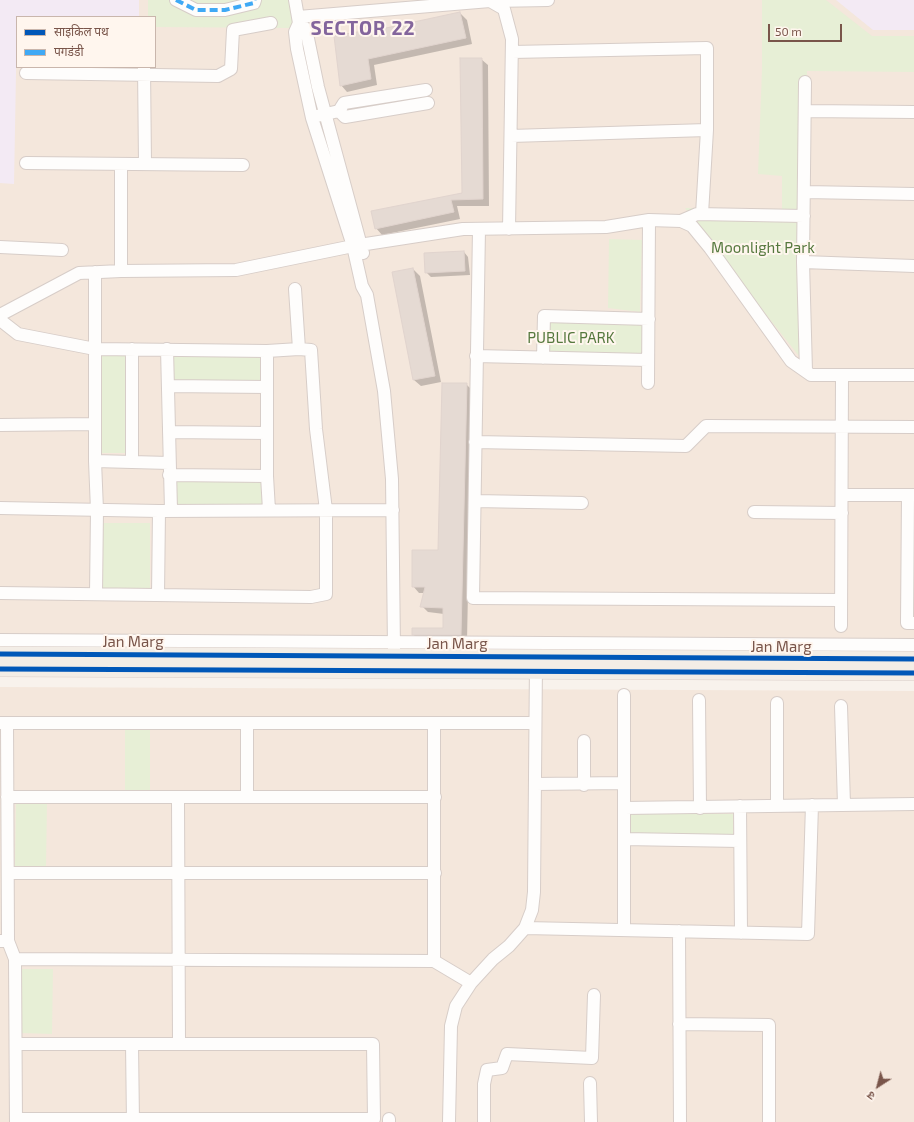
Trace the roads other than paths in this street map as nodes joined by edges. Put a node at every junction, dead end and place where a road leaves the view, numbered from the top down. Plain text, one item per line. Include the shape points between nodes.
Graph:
1 (176, 0) edge
2 (255, 0) edge
3 (295, 0) edge
4 (548, 0) edge
5 (490, 1) junction
6 (530, 1) edge
7 (298, 20) junction
8 (271, 23) dead end
9 (512, 52) junction
10 (144, 71) edge
11 (26, 73) dead end
12 (805, 82) dead end
13 (426, 90) dead end
14 (428, 103) dead end
15 (339, 111) junction
16 (805, 111) junction
17 (914, 112) edge
18 (325, 114) junction
19 (312, 118) junction
20 (707, 130) junction
21 (511, 136) junction
22 (26, 163) dead end
23 (121, 164) junction
24 (145, 164) junction
25 (243, 164) dead end
26 (804, 192) junction
27 (914, 194) edge
28 (702, 214) junction
29 (804, 216) junction
30 (649, 220) junction
31 (681, 221) junction
32 (479, 229) junction
33 (509, 229) junction
34 (357, 245) junction
35 (0, 247) edge
36 (62, 250) dead end
37 (803, 262) junction
38 (914, 266) edge
39 (121, 271) junction
40 (95, 272) junction
41 (296, 289) dead end
42 (0, 315) edge
43 (649, 319) junction
44 (0, 320) edge
45 (95, 348) junction
46 (132, 349) junction
47 (167, 349) junction
48 (299, 349) junction
49 (267, 351) junction
50 (476, 356) junction
51 (543, 358) junction
52 (648, 360) junction
53 (806, 371) junction
54 (914, 375) edge
55 (842, 376) junction
56 (648, 382) dead end
57 (168, 386) junction
58 (267, 387) junction
59 (95, 424) junction
60 (0, 425) edge
61 (914, 427) edge
62 (842, 428) junction
63 (168, 432) junction
64 (267, 433) junction
65 (476, 442) junction
66 (95, 461) junction
67 (132, 462) junction
68 (169, 469) junction
69 (267, 476) junction
70 (842, 494) junction
71 (911, 495) edge
72 (475, 501) junction
73 (582, 503) dead end
74 (0, 508) edge
75 (98, 510) junction
76 (165, 510) junction
77 (269, 510) junction
78 (326, 510) junction
79 (393, 510) junction
80 (754, 512) dead end
81 (842, 513) junction
82 (911, 565) edge
83 (0, 593) edge
84 (96, 594) junction
85 (158, 594) junction
86 (841, 600) junction
87 (914, 623) edge
88 (841, 626) dead end
89 (0, 640) edge
90 (914, 645) edge
91 (0, 654) edge
92 (394, 656) junction
93 (914, 659) edge
94 (536, 664) junction
95 (0, 669) edge
96 (914, 673) edge
97 (624, 695) dead end
98 (699, 700) dead end
99 (777, 703) dead end
100 (841, 706) dead end
101 (4, 723) edge
102 (247, 723) junction
103 (434, 723) junction
104 (535, 723) junction
105 (584, 741) dead end
106 (624, 783) junction
107 (535, 784) junction
108 (584, 785) junction
109 (247, 797) junction
110 (435, 797) junction
111 (7, 798) junction
112 (178, 798) junction
113 (914, 804) edge
114 (844, 805) junction
115 (740, 806) junction
116 (778, 806) junction
117 (812, 806) junction
118 (624, 808) junction
119 (700, 808) junction
120 (624, 839) junction
121 (740, 841) junction
122 (8, 873) junction
123 (178, 873) junction
124 (435, 873) junction
125 (525, 928) junction
126 (624, 930) junction
127 (679, 931) junction
128 (741, 933) junction
129 (4, 940) edge
130 (15, 959) junction
131 (179, 959) junction
132 (434, 961) junction
133 (471, 983) junction
134 (594, 995) dead end
135 (679, 1024) junction
136 (16, 1044) junction
137 (132, 1044) junction
138 (179, 1044) junction
139 (590, 1083) dead end
140 (16, 1121) edge
141 (133, 1121) edge
142 (449, 1122) edge
143 (484, 1122) edge
144 (591, 1122) edge
145 (680, 1122) edge
146 (769, 1122) edge

1 - 2 street via 196,10 225,10 254,3
3 - 7 street
4 - 6 street
5 - 6 street
5 - 7 street
5 - 9 street via 504,8 512,39
7 - 18 street via 306,29
7 - 19 street via 295,32 297,49
8 - 10 street via 233,30 231,69 218,76
9 - 20 street via 707,48
9 - 21 street
10 - 11 street
10 - 24 street
12 - 16 street
13 - 15 street via 344,103
14 - 15 street via 345,117
15 - 18 street
16 - 17 street
16 - 26 street
18 - 19 street
18 - 34 street
19 - 34 street
20 - 21 street
20 - 28 street
21 - 33 street
22 - 23 street
23 - 24 street
23 - 39 street
24 - 25 street
26 - 27 street
26 - 29 street
28 - 29 street
28 - 31 street
29 - 37 street
30 - 31 street
30 - 33 street via 606,226
30 - 43 street
31 - 53 street via 692,226 791,361
32 - 33 street
32 - 34 street
32 - 50 street
34 - 39 street via 236,270
34 - 79 street via 370,287 367,295 384,391
35 - 36 street
37 - 38 street
37 - 53 street
39 - 40 street
40 - 42 street via 79,273
40 - 45 street
41 - 48 street
43 - 51 street via 544,316
43 - 52 street
44 - 45 street via 18,334
45 - 46 street
45 - 59 street
46 - 47 street
46 - 67 street
47 - 49 street
47 - 57 street
48 - 49 street
48 - 78 street via 311,350 316,429
49 - 58 street
50 - 51 street
50 - 65 street
51 - 52 street
52 - 56 street
53 - 55 street via 811,375
54 - 55 street
55 - 62 street
57 - 58 street
57 - 63 street
58 - 64 street
59 - 60 street
59 - 66 street
61 - 62 street
62 - 65 street via 706,426 686,446
62 - 70 street
63 - 64 street
63 - 68 street
64 - 69 street
65 - 72 street
66 - 67 street
66 - 75 street
67 - 68 street
68 - 69 street
68 - 76 street
69 - 77 street
70 - 71 street
70 - 81 street
71 - 82 street
72 - 73 street
72 - 86 street via 473,598
74 - 75 street
75 - 76 street
75 - 84 street
76 - 77 street
76 - 85 street
77 - 78 street
78 - 79 street
78 - 85 street via 326,594 311,597
79 - 92 street
80 - 81 street
81 - 86 street
82 - 87 street via 907,623
83 - 84 street
84 - 85 street
86 - 88 street
89 - 92 street
90 - 92 street
91 - 92 main road, Jan Marg
92 - 94 main road, Jan Marg
92 - 95 main road, Jan Marg
93 - 94 main road, Jan Marg
94 - 96 main road, Jan Marg
94 - 104 street
97 - 106 street
98 - 119 street
99 - 116 street
100 - 114 street
101 - 102 street
101 - 111 street
102 - 103 street
102 - 109 street
103 - 104 street
103 - 110 street
104 - 107 street
105 - 108 street
106 - 108 street
106 - 118 street
107 - 108 street
107 - 125 street via 534,892 532,910
109 - 110 street
109 - 112 street
110 - 124 street
111 - 112 street
111 - 122 street
112 - 123 street
113 - 114 street
114 - 117 street
115 - 116 street
115 - 119 street
115 - 121 street
116 - 117 street
117 - 128 street via 808,934
118 - 119 street
118 - 120 street
120 - 121 street
120 - 126 street
121 - 128 street
122 - 123 street
122 - 129 street
123 - 124 street
123 - 131 street
124 - 132 street
125 - 126 street
125 - 133 street
126 - 127 street
127 - 128 street
127 - 135 street
129 - 130 street
130 - 131 street
130 - 136 street
131 - 132 street
131 - 138 street
132 - 133 street
133 - 142 street via 456,1006 451,1026
134 - 143 street via 592,1058 507,1054 502,1068 487,1070 484,1084
135 - 145 street
135 - 146 street via 770,1025
136 - 137 street
136 - 140 street
137 - 138 street
137 - 141 street
138 - 141 street via 373,1044 374,1119
139 - 144 street
140 - 141 street

